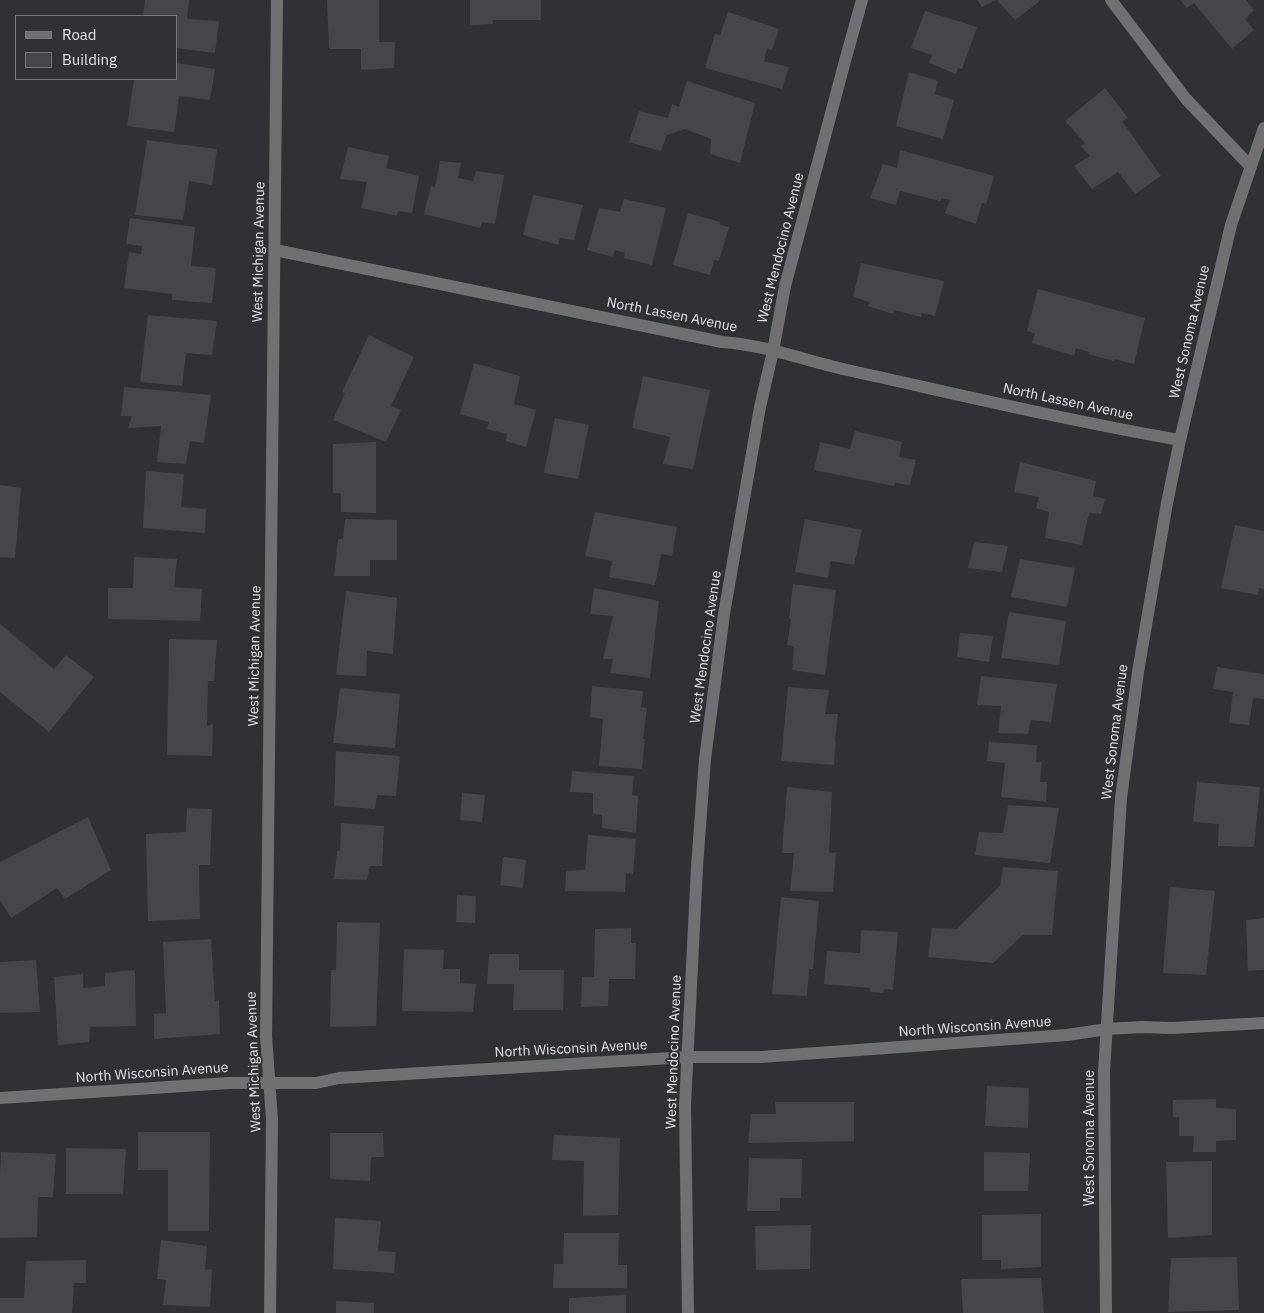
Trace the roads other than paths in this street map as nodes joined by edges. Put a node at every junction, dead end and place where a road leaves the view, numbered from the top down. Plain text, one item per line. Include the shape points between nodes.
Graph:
1 (277, 0) edge
2 (862, 0) edge
3 (1111, 0) edge
4 (1264, 128) edge
5 (1251, 167) junction
6 (275, 250) junction
7 (773, 351) junction
8 (1180, 440) junction
9 (1264, 1023) edge
10 (1106, 1028) junction
11 (688, 1057) junction
12 (269, 1082) junction
13 (0, 1098) edge
14 (270, 1313) edge
15 (688, 1313) edge
16 (1106, 1313) edge

1 - 6 street, West Michigan Avenue
2 - 7 street, West Mendocino Avenue via 785,286
3 - 5 street via 1186,99
4 - 5 street, West Sonoma Avenue
5 - 8 street, West Sonoma Avenue via 1231,226
6 - 7 street, North Lassen Avenue
6 - 12 street, West Michigan Avenue via 266,1016
7 - 8 street, North Lassen Avenue via 832,367
7 - 11 street, West Mendocino Avenue via 760,406 728,595 705,759
8 - 10 street, West Sonoma Avenue via 1138,672 1121,798
9 - 10 street, North Wisconsin Avenue
10 - 11 street, North Wisconsin Avenue via 1067,1035 761,1057
10 - 16 street, West Sonoma Avenue
11 - 12 street, North Wisconsin Avenue via 339,1078 316,1083
11 - 15 street, West Mendocino Avenue via 685,1104
12 - 13 street, North Wisconsin Avenue
12 - 14 street, West Michigan Avenue via 272,1120

